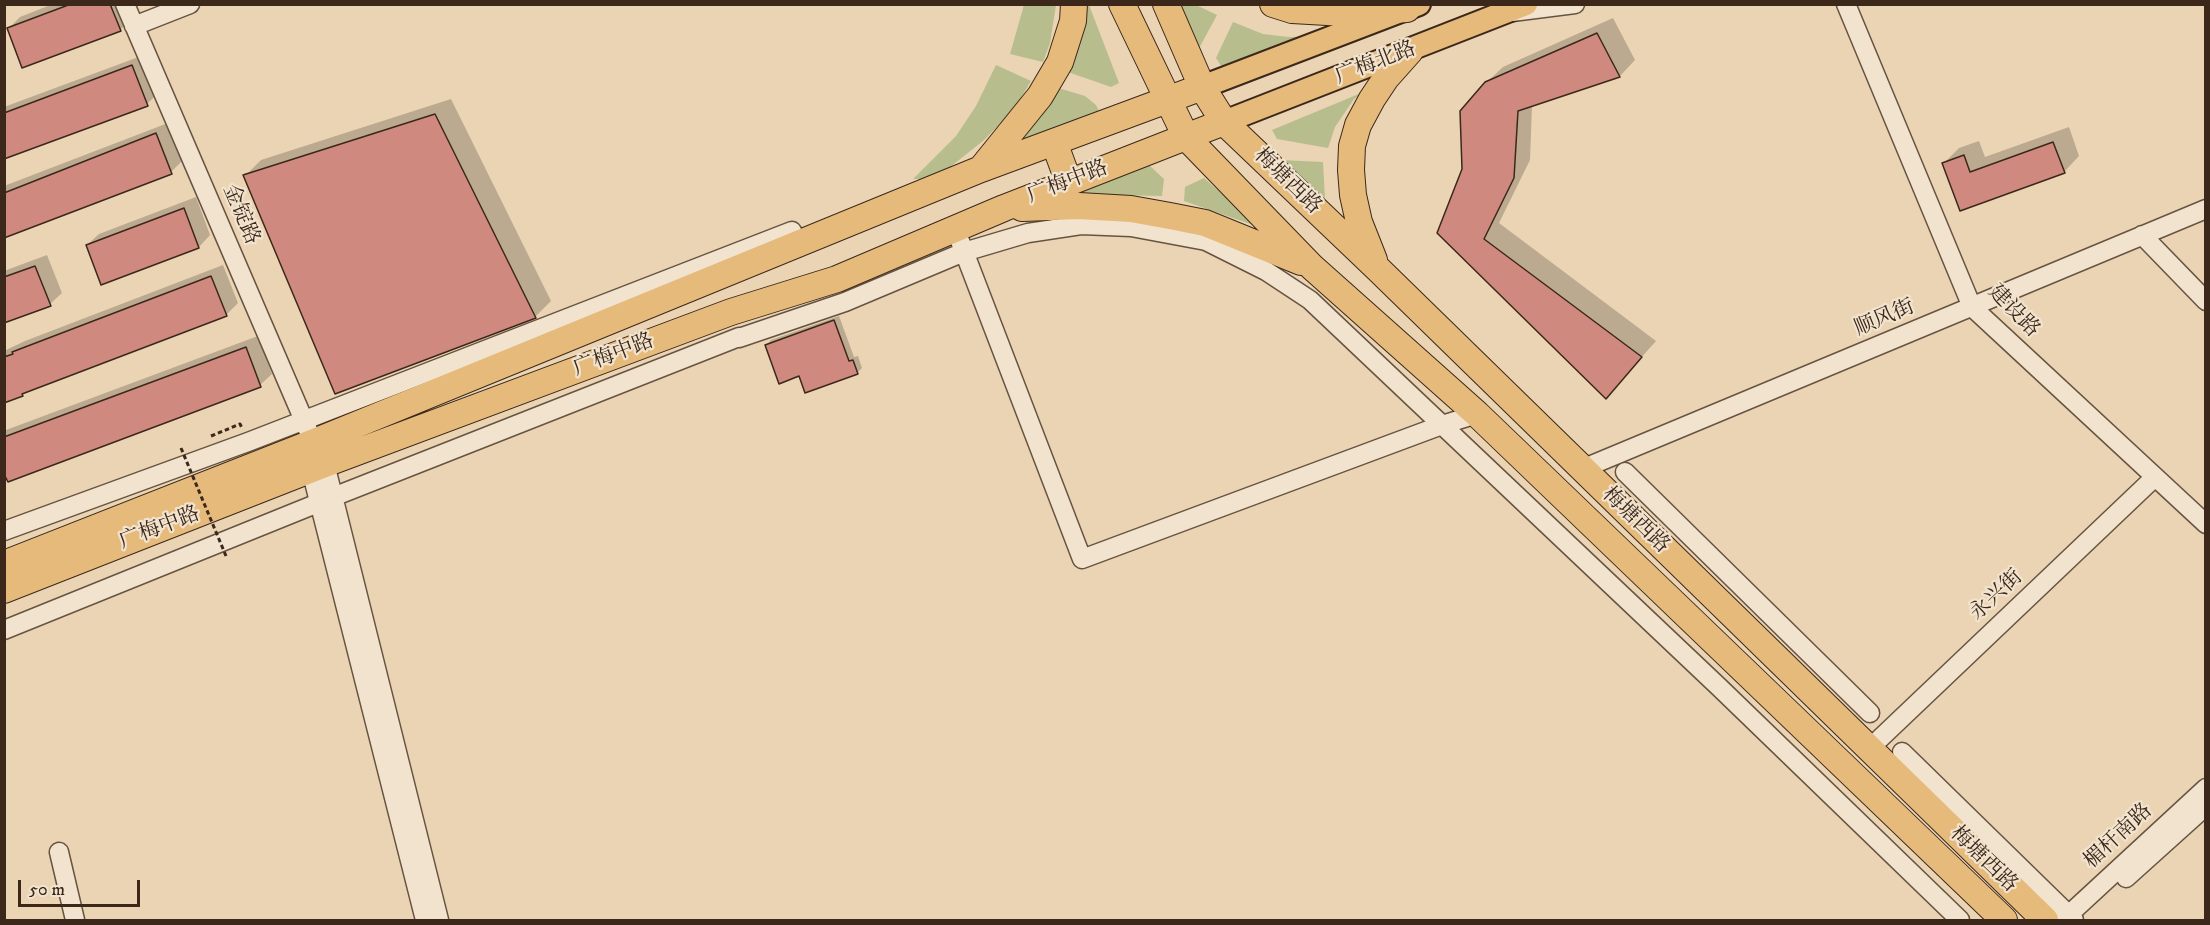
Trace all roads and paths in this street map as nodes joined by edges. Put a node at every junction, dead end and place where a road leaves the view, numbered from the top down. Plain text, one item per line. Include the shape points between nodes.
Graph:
1 (125, 4) edge
2 (190, 4) edge
3 (1074, 4) edge
4 (1122, 4) edge
5 (1166, 4) edge
6 (1273, 4) edge
7 (1526, 4) edge
8 (1575, 4) edge
9 (1846, 4) edge
10 (1413, 7) edge
11 (1504, 13) junction
12 (134, 26) junction
13 (1410, 51) junction
14 (1202, 87) junction
15 (1168, 100) junction
16 (1224, 122) junction
17 (1186, 138) junction
18 (1054, 142) junction
19 (981, 170) junction
20 (1069, 183) junction
21 (1004, 208) junction
22 (2205, 210) edge
23 (956, 228) junction
24 (2142, 235) junction
25 (964, 252) junction
26 (1312, 267) junction
27 (1378, 269) junction
28 (2205, 301) edge
29 (1972, 307) junction
30 (1477, 414) junction
31 (1442, 425) junction
32 (181, 448) dead end
33 (314, 449) junction
34 (1582, 469) junction
35 (1625, 472) dead end
36 (2155, 477) junction
37 (326, 499) junction
38 (2205, 524) edge
39 (4, 531) edge
40 (226, 556) dead end
41 (4, 564) edge
42 (4, 590) edge
43 (4, 630) edge
44 (1870, 713) dead end
45 (1869, 749) junction
46 (1902, 752) dead end
47 (2205, 788) edge
48 (2205, 806) edge
49 (59, 852) dead end
50 (2066, 919) edge
51 (75, 921) edge
52 (425, 921) edge
53 (439, 921) edge
54 (1960, 921) edge
55 (2004, 921) edge

1 - 12 street, 金锭路
2 - 12 street
3 - 19 highway via 1073,21 1060,62 1040,96
4 - 15 highway, 梅塘西路
5 - 14 highway, 梅塘西路
6 - 10 highway via 1292,10 1345,14
7 - 11 main road, 广梅北路
8 - 11 street
9 - 29 street, 建设路
10 - 14 main road, 广梅北路
11 - 13 main road, 广梅北路
12 - 33 street, 金锭路
13 - 16 main road, 广梅北路
13 - 27 highway via 1372,99 1352,146 1353,195
14 - 15 highway, 广梅中路
14 - 16 highway, 梅塘西路
15 - 17 highway, 梅塘西路
15 - 18 highway, 广梅中路
16 - 17 highway, 广梅中路
16 - 27 highway, 梅塘西路
17 - 20 highway, 广梅中路
17 - 26 highway, 梅塘西路
18 - 19 highway, 广梅中路
18 - 20 highway
19 - 33 highway, 广梅中路
20 - 21 highway, 广梅中路
21 - 23 highway, 广梅中路
21 - 26 highway via 1131,209 1205,223
22 - 24 street, 顺风街
23 - 25 street
23 - 33 highway, 广梅中路 via 837,279
24 - 28 street
24 - 29 street, 顺风街
25 - 31 street via 1028,233 1081,225 1131,227 1206,242 1266,271 1310,300
25 - 31 street via 1082,559
25 - 37 street via 845,302 739,337
26 - 30 highway, 梅塘西路
27 - 34 highway, 梅塘西路
29 - 34 street, 顺风街
29 - 36 street, 建设路
30 - 31 street
30 - 55 highway, 梅塘西路
31 - 54 street
32 - 40 path, bridge
33 - 37 street, 金锭路
33 - 39 street
33 - 41 highway, 广梅中路
33 - 42 highway, 广梅中路
34 - 45 highway, 梅塘西路
35 - 44 street
36 - 38 street, 建设路
36 - 45 street, 永兴街
37 - 43 street
37 - 52 street
37 - 53 street
45 - 50 highway, 梅塘西路
46 - 50 street
47 - 50 street, 楣杆南路
48 - 50 street, 楣杆南路
49 - 51 street

